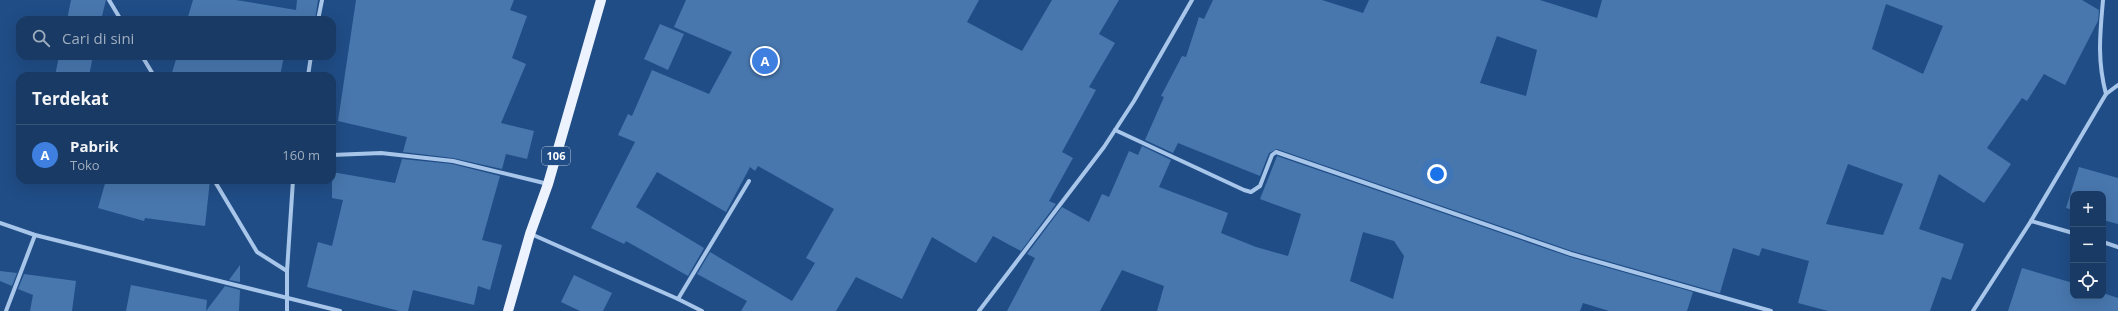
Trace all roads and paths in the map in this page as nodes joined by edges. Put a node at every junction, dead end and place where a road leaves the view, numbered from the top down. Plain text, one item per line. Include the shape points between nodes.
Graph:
1 (109, 0) edge
2 (322, 0) edge
3 (601, 0) edge
4 (1192, 0) edge
5 (2103, 0) edge
6 (118, 16) edge
7 (319, 16) edge
8 (144, 60) edge
9 (310, 60) edge
10 (152, 72) edge
11 (309, 72) edge
12 (2118, 85) edge
13 (2106, 94) junction
14 (1115, 130) junction
15 (336, 154) edge
16 (749, 181) dead end
17 (216, 184) edge
18 (293, 184) edge
19 (548, 184) junction
20 (2031, 221) junction
21 (0, 223) edge
22 (2070, 233) edge
23 (530, 234) junction
24 (35, 235) junction
25 (2106, 243) edge
26 (2118, 247) edge
27 (287, 271) junction
28 (287, 298) junction
29 (678, 298) junction
30 (6, 311) edge
31 (287, 311) edge
32 (340, 311) edge
33 (508, 311) edge
34 (702, 311) edge
35 (979, 311) edge
36 (1771, 311) edge
37 (1973, 311) edge

1 - 6 street
2 - 7 street
3 - 19 main road, 106
4 - 14 street
5 - 13 street via 2099,53 2100,71
8 - 10 street
9 - 11 street
12 - 13 street
13 - 20 street
14 - 35 street via 1054,215
14 - 36 street via 1251,192 1260,186 1272,155 1278,152 1571,254
15 - 19 street via 381,153 453,161
16 - 29 street
17 - 27 street via 257,252
18 - 27 street
19 - 23 main road, 106
20 - 22 street
20 - 37 street
21 - 24 street
23 - 29 street
23 - 33 main road, 106
24 - 28 street
24 - 30 street
25 - 26 street
27 - 28 street
28 - 31 street
28 - 32 street
29 - 34 street

